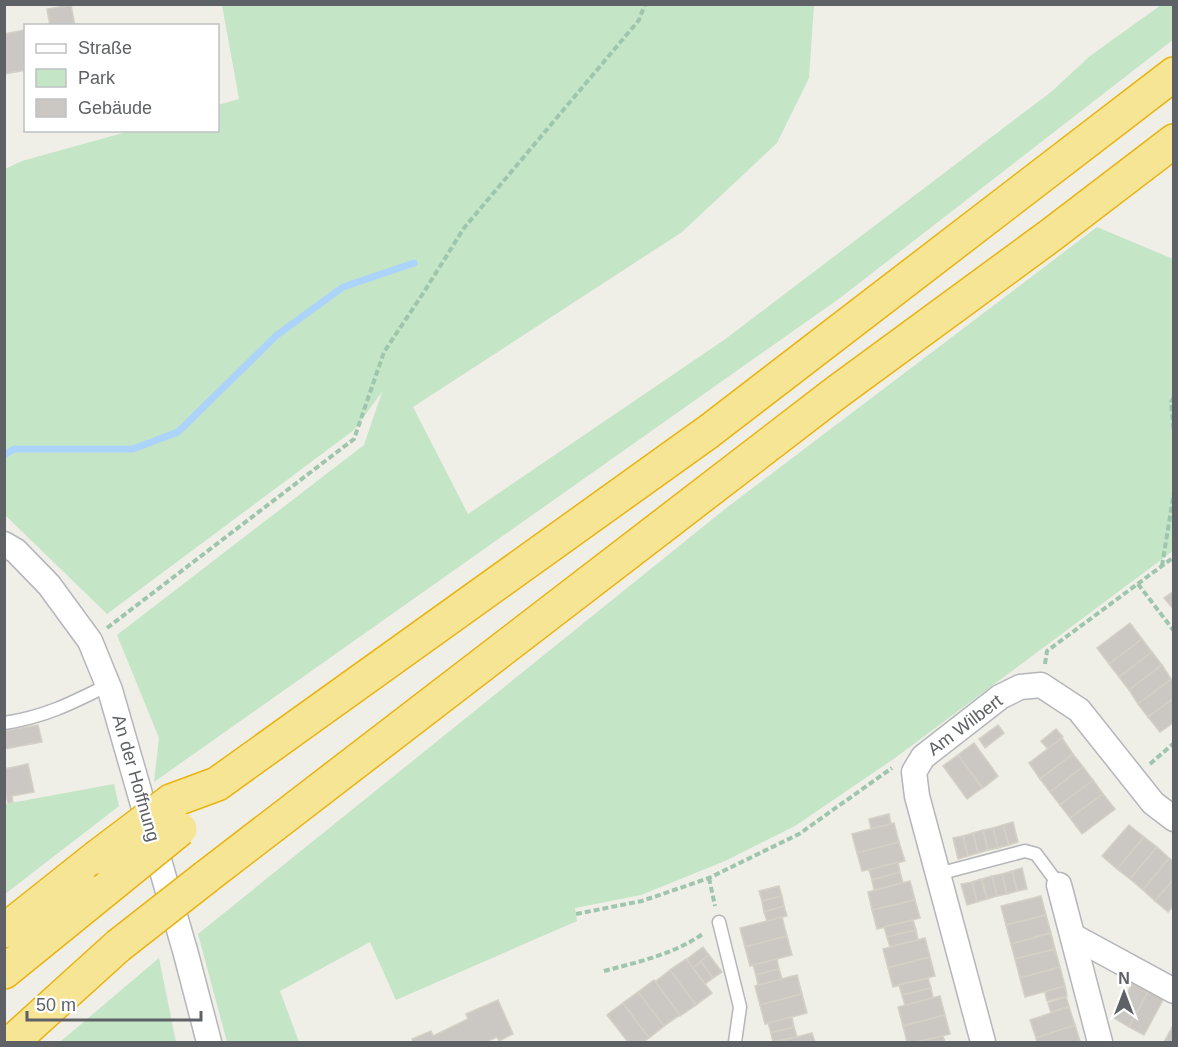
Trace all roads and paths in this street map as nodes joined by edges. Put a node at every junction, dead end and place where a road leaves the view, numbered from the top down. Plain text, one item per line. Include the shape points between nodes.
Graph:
1 (645, 4) edge
2 (1173, 74) edge
3 (1173, 141) edge
4 (1173, 396) edge
5 (1173, 434) edge
6 (1173, 492) edge
7 (4, 544) edge
8 (1173, 557) edge
9 (1162, 566) junction
10 (1138, 584) junction
11 (1173, 631) edge
12 (90, 641) junction
13 (108, 685) junction
14 (1041, 685) junction
15 (4, 723) edge
16 (1173, 743) edge
17 (923, 757) junction
18 (1134, 778) junction
19 (175, 815) junction
20 (1173, 819) edge
21 (938, 874) junction
22 (709, 878) junction
23 (1059, 885) joint
24 (576, 914) dead end
25 (719, 922) junction
26 (4, 931) edge
27 (1073, 936) junction
28 (118, 945) junction
29 (604, 971) dead end
30 (4, 972) edge
31 (1173, 991) edge
32 (4, 1033) edge
33 (12, 1042) edge
34 (209, 1042) edge
35 (735, 1042) edge
36 (983, 1042) edge
37 (1100, 1042) edge

1 - 12 path via 639,20 464,228 384,352 354,439
2 - 19 highway via 708,432
3 - 28 highway, bridge via 837,392
4 - 5 path
6 - 9 path
7 - 12 street, An der Hoffnung via 49,585
8 - 9 path
9 - 10 path
10 - 11 path
10 - 14 path via 1047,651
12 - 13 street, An der Hoffnung
13 - 15 lane via 32,719
13 - 34 street, An der Hoffnung
14 - 17 street, Am Wilbert via 1020,687 1000,697
14 - 18 street via 1079,710
16 - 18 path
17 - 21 street, Am Wilbert via 914,772 917,796
17 - 22 path via 898,763 799,834
18 - 20 street
19 - 26 highway, bridge via 97,857
19 - 30 highway, bridge via 105,890
21 - 23 lane via 1025,851 1036,854
21 - 36 street, Am Wilbert
22 - 24 path via 642,902
22 - 25 path
23 - 27 street
25 - 29 path via 696,939 651,959
25 - 35 lane via 740,1006
27 - 31 street
27 - 37 street
28 - 32 highway
28 - 33 highway

